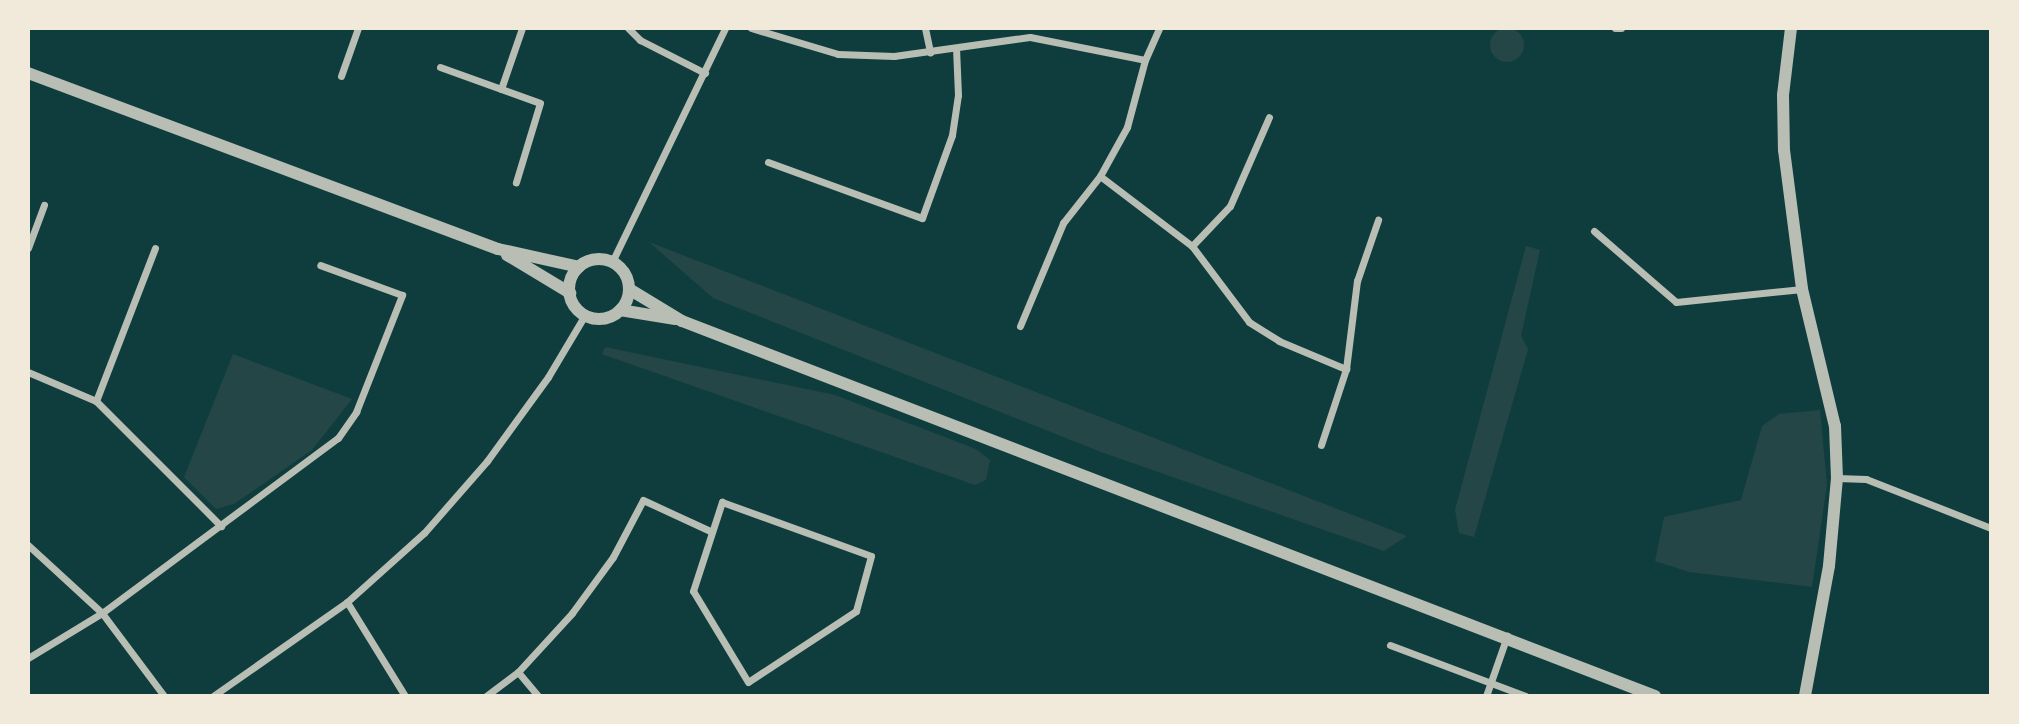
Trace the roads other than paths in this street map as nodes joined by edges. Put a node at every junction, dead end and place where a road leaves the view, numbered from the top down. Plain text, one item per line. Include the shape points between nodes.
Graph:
1 (358, 28) edge
2 (522, 28) edge
3 (628, 28) edge
4 (725, 28) edge
5 (751, 28) edge
6 (925, 28) edge
7 (1159, 28) edge
8 (1615, 28) edge
9 (1621, 28) edge
10 (1791, 28) edge
11 (956, 47) junction
12 (930, 52) junction
13 (1144, 60) junction
14 (440, 67) dead end
15 (28, 73) edge
16 (705, 73) junction
17 (341, 76) dead end
18 (501, 89) junction
19 (1269, 117) dead end
20 (768, 162) dead end
21 (1100, 176) junction
22 (516, 182) dead end
23 (44, 205) dead end
24 (1378, 220) dead end
25 (1594, 231) dead end
26 (1192, 246) junction
27 (28, 248) edge
28 (155, 248) dead end
29 (498, 249) junction
30 (612, 262) junction
31 (320, 265) dead end
32 (579, 267) junction
33 (629, 289) junction
34 (1802, 289) junction
35 (569, 293) junction
36 (620, 310) junction
37 (585, 315) junction
38 (682, 321) junction
39 (1020, 326) dead end
40 (1346, 369) junction
41 (28, 372) edge
42 (96, 401) junction
43 (1321, 445) dead end
44 (1837, 478) junction
45 (221, 526) junction
46 (1991, 528) edge
47 (710, 531) junction
48 (28, 545) edge
49 (347, 602) junction
50 (103, 613) junction
51 (1507, 636) junction
52 (1390, 645) dead end
53 (28, 658) edge
54 (518, 672) junction
55 (1491, 683) junction
56 (164, 696) edge
57 (213, 696) edge
58 (405, 696) edge
59 (486, 696) edge
60 (538, 696) edge
61 (1486, 696) edge
62 (1526, 696) edge
63 (1655, 696) edge
64 (1805, 696) edge

1 - 17 street
2 - 18 street
3 - 16 street via 640,40
4 - 16 street
5 - 12 street via 838,54
6 - 12 street
7 - 13 street
8 - 9 street
10 - 34 street via 1783,95 1784,150
11 - 12 street
11 - 13 street via 1030,37
11 - 20 street via 958,95 952,135 922,218
13 - 21 street via 1127,127
14 - 18 street
15 - 29 street
16 - 30 street
18 - 22 street via 540,103
19 - 26 street via 1230,206
21 - 26 street
21 - 39 street via 1063,223
23 - 27 street
24 - 40 street via 1357,281
25 - 34 street via 1676,302
26 - 40 street via 1249,322 1279,341
28 - 42 street
29 - 32 street
29 - 35 street
30 - 32 street via 595,260
30 - 33 street via 624,273
31 - 45 street via 402,295 356,412 338,438
32 - 35 street
33 - 36 street
33 - 38 street
34 - 44 street via 1835,426
35 - 37 street
36 - 37 street via 604,318
36 - 38 street
37 - 49 street via 548,377 487,461 424,533
38 - 51 street
40 - 43 street
41 - 42 street
42 - 45 street
44 - 46 street via 1866,478
44 - 64 street via 1829,566
45 - 50 street
47 - 47 street via 722,502 871,556 856,611 748,682 693,591
47 - 54 street via 643,500 613,557 572,613
48 - 50 street
49 - 57 street via 265,664
49 - 58 street
50 - 53 street
50 - 56 street
51 - 55 street
51 - 63 street
52 - 55 street
54 - 59 street
54 - 60 street
55 - 61 street
55 - 62 street

